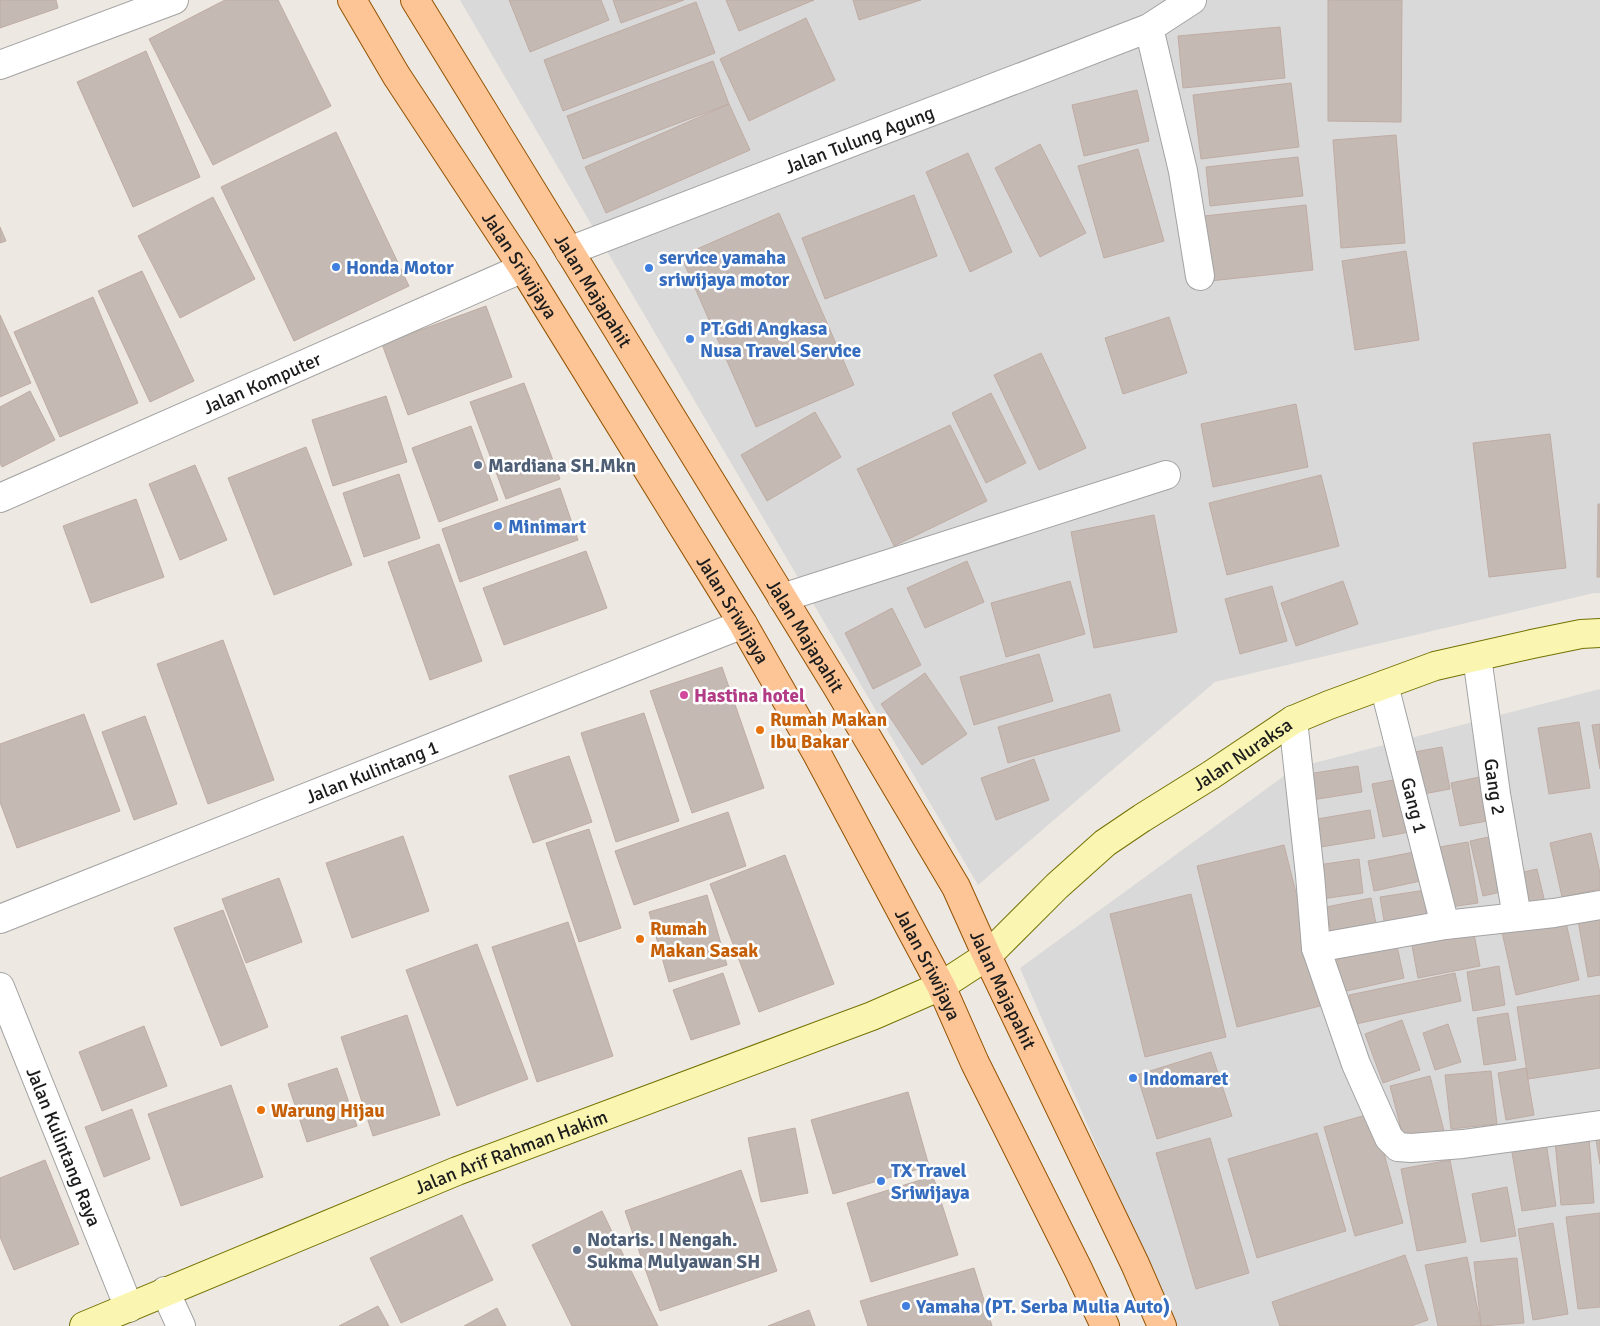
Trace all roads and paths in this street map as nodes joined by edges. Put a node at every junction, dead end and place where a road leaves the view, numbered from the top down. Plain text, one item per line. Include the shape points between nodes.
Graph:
1 (174, 0) edge
2 (352, 0) edge
3 (415, 0) edge
4 (1192, 0) edge
5 (1149, 28) junction
6 (0, 65) edge
7 (570, 251) junction
8 (524, 268) junction
9 (1200, 276) dead end
10 (1166, 475) dead end
11 (0, 498) edge
12 (782, 598) junction
13 (743, 624) junction
14 (1600, 633) edge
15 (1478, 657) junction
16 (1384, 685) junction
17 (1293, 720) junction
18 (1600, 905) edge
19 (1517, 917) junction
20 (0, 919) edge
21 (1445, 925) junction
22 (1316, 948) junction
23 (987, 956) junction
24 (940, 986) junction
25 (0, 987) edge
26 (1600, 1125) edge
27 (165, 1291) junction
28 (129, 1308) junction
29 (84, 1326) edge
30 (181, 1326) edge
31 (1105, 1326) edge
32 (1162, 1326) edge

1 - 6 street
2 - 8 main road, Jalan Sriwijaya via 396,75
3 - 7 main road, Jalan Majapahit
4 - 5 street, Jalan Tulung Agung
5 - 7 street, Jalan Tulung Agung
5 - 9 street via 1182,172
7 - 12 main road, Jalan Majapahit
8 - 11 street, Jalan Komputer
8 - 13 main road, Jalan Sriwijaya
10 - 12 street
12 - 23 main road, Jalan Majapahit via 956,887
13 - 20 street, Jalan Kulintang 1
13 - 24 main road, Jalan Sriwijaya via 816,752
14 - 15 street, Jalan Nuraksa via 1581,634
15 - 16 street, Jalan Nuraksa via 1435,666
15 - 19 street, Gang 2 via 1496,794
16 - 17 street, Jalan Nuraksa
16 - 21 street, Gang 1
17 - 22 street
17 - 23 street, Jalan Nuraksa via 1105,843
18 - 19 street
19 - 21 street
21 - 22 street
22 - 26 street via 1356,1064 1389,1138 1398,1147 1463,1144
23 - 24 street, Jalan Nuraksa
23 - 32 main road, Jalan Majapahit
24 - 27 street, Jalan Arif Rahman Hakim via 864,1020 457,1171
24 - 31 main road, Jalan Sriwijaya
25 - 28 street, Jalan Kulintang Raya
27 - 28 street, Jalan Arif Rahman Hakim
27 - 30 street
28 - 29 street, Jalan Arif Rahman Hakim

